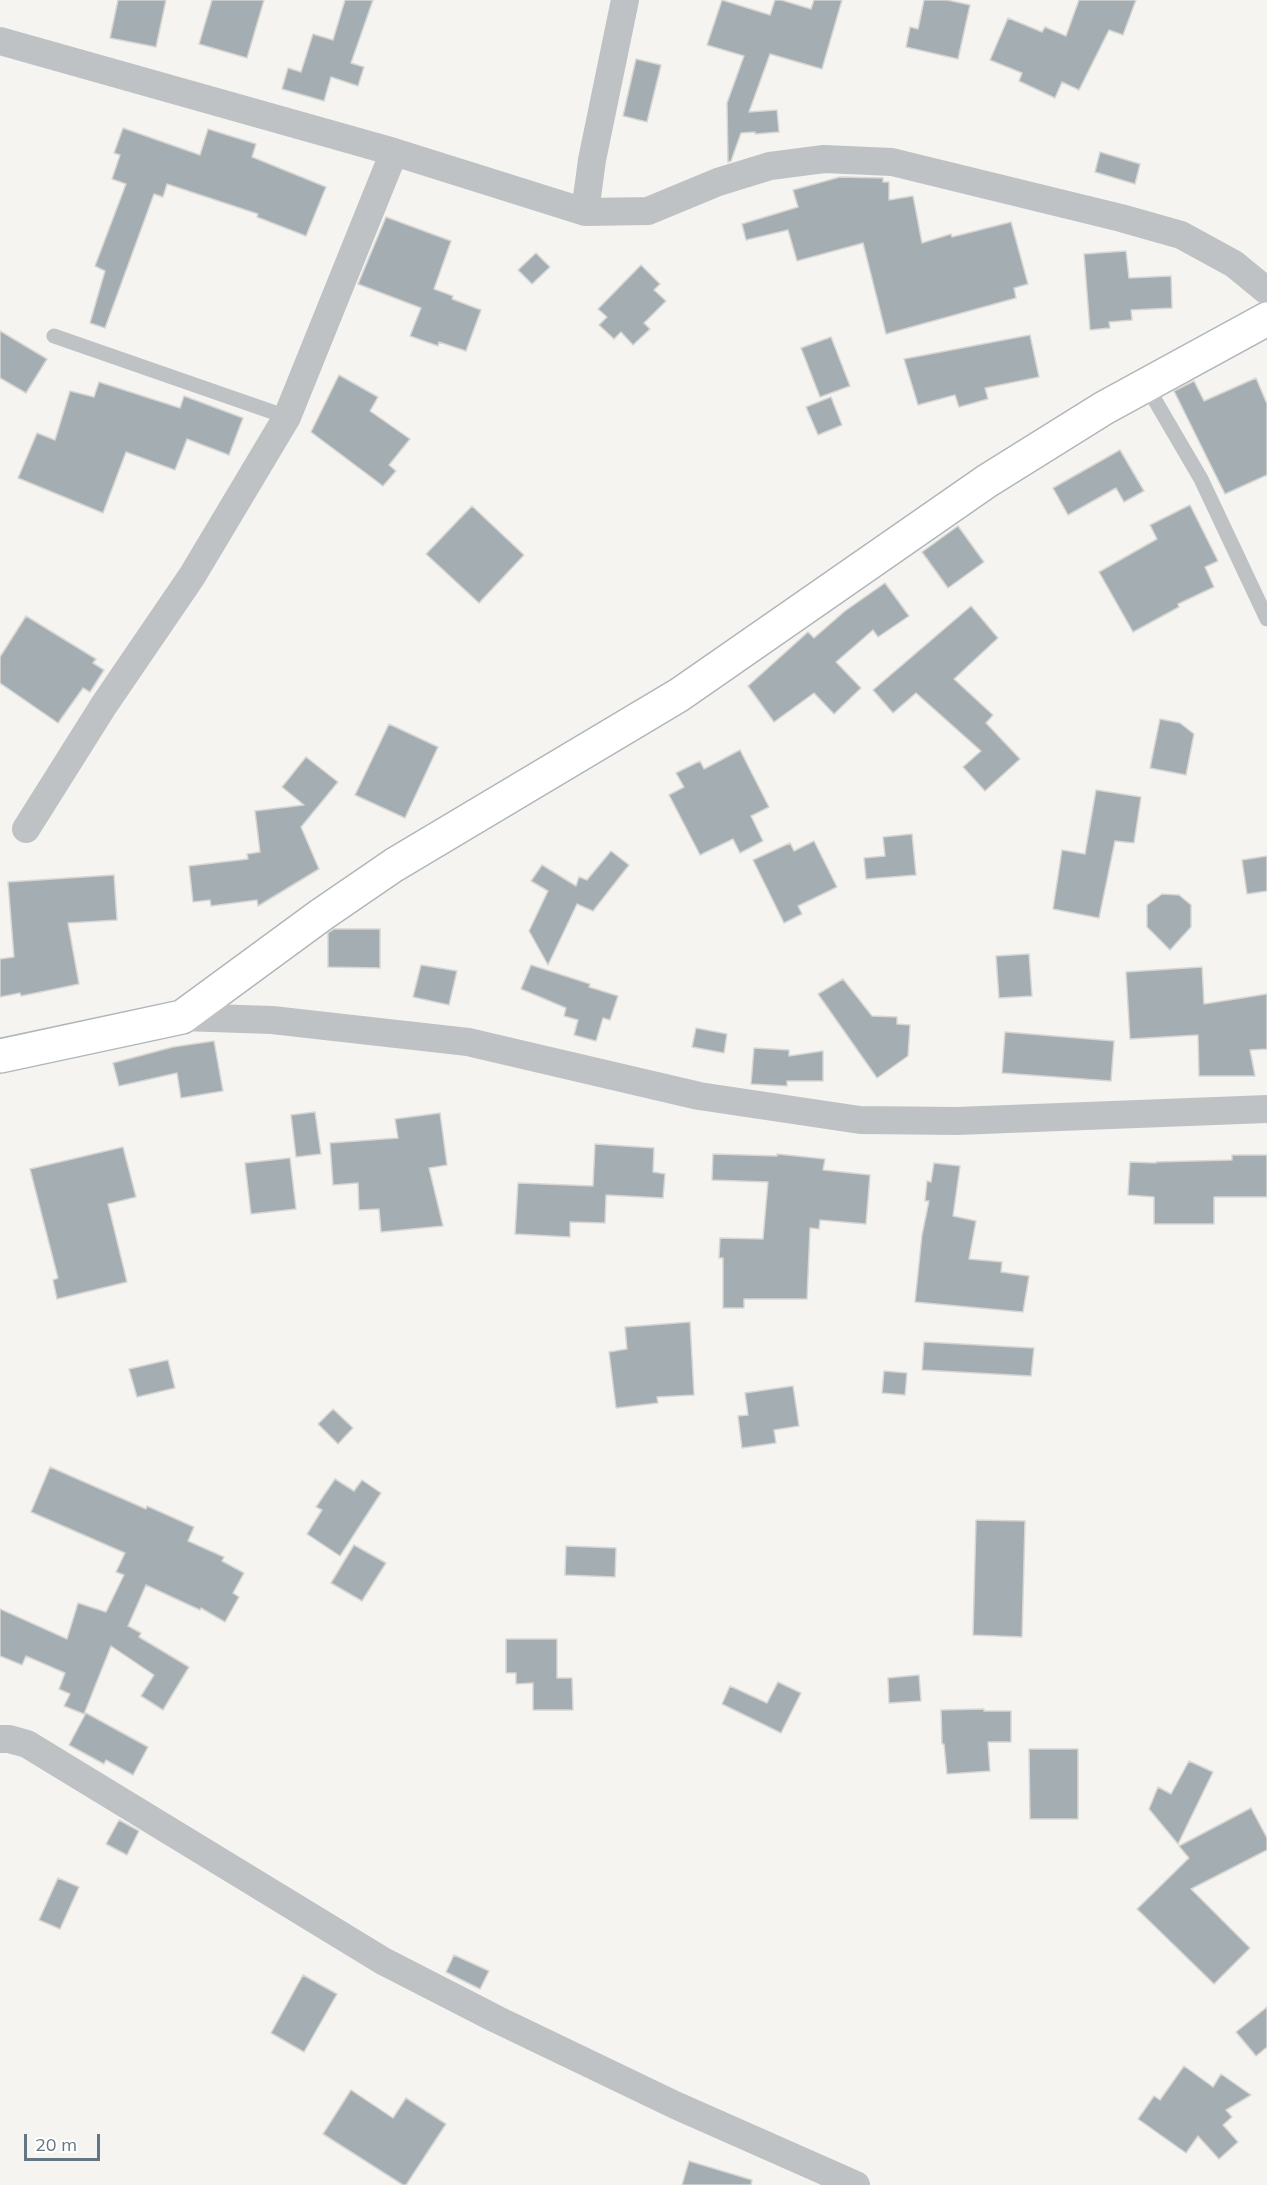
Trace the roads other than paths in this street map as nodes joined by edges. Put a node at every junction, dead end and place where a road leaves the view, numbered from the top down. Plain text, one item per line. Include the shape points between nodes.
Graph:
1 (625, 0) edge
2 (0, 41) edge
3 (394, 152) junction
4 (585, 212) junction
5 (1267, 291) edge
6 (1267, 318) edge
7 (54, 336) dead end
8 (1146, 385) junction
9 (287, 417) junction
10 (1267, 619) edge
11 (26, 829) dead end
12 (182, 1017) junction
13 (0, 1056) edge
14 (1267, 1109) edge
15 (0, 1739) edge
16 (856, 2185) edge

1 - 4 street
2 - 3 street
3 - 4 street
3 - 9 street
4 - 5 street via 648,211 770,166 824,159 892,162 1180,235 1234,264
6 - 8 street
7 - 9 lane
8 - 10 lane via 1201,479
8 - 12 street via 987,481 679,695 394,865
9 - 11 street via 192,576
12 - 13 street
12 - 14 street via 272,1020 468,1042 699,1096 860,1120 957,1121
15 - 16 street via 27,1744 394,1967 665,2100

